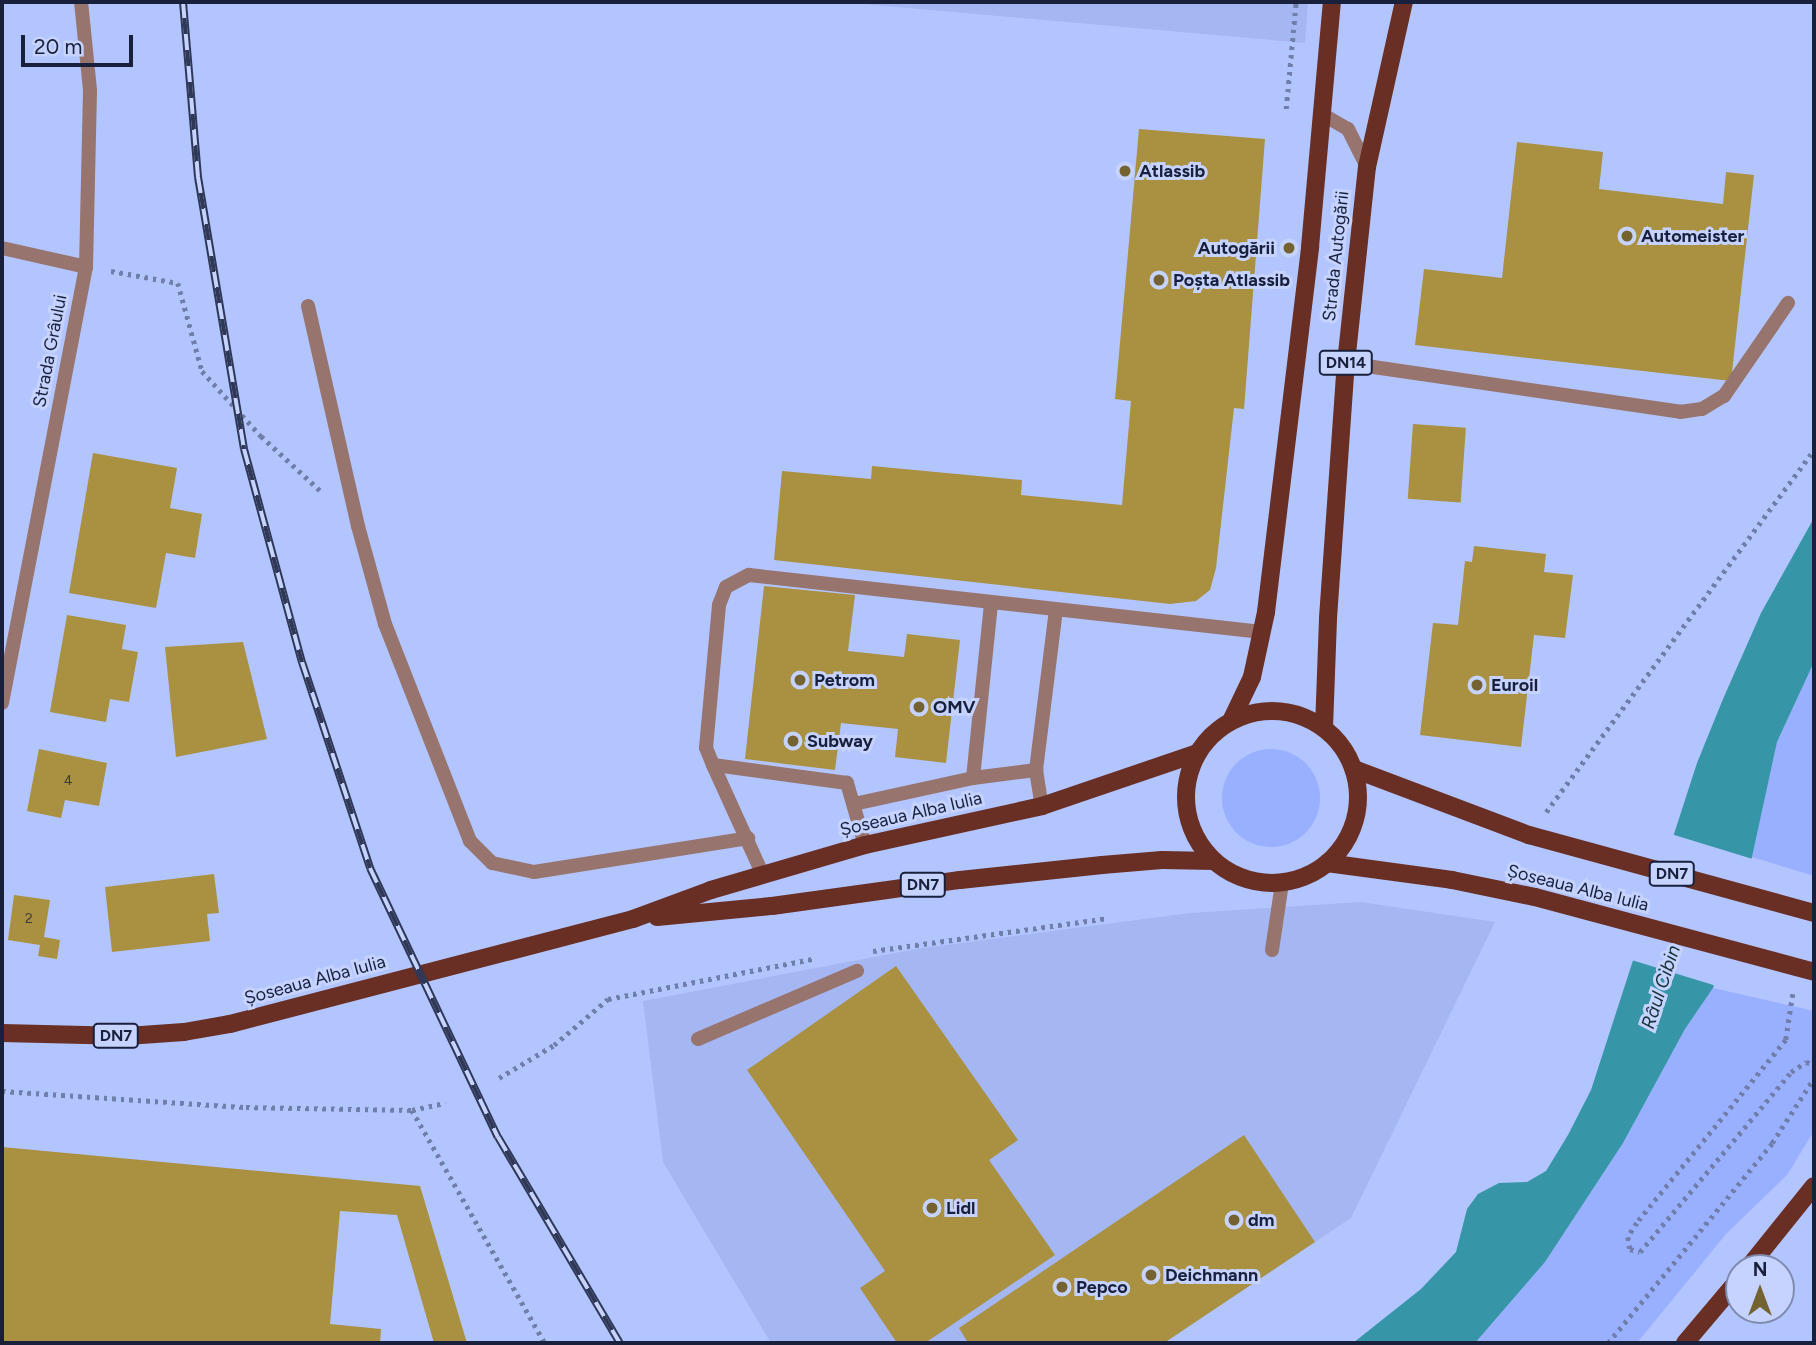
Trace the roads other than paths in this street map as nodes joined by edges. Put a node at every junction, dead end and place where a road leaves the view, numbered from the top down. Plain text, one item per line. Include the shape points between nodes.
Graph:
1 (81, 2) edge
2 (1332, 2) edge
3 (1404, 2) edge
4 (1320, 113) junction
5 (1367, 167) junction
6 (2, 248) edge
7 (86, 267) junction
8 (1788, 303) dead end
9 (308, 306) dead end
10 (1346, 363) junction
11 (991, 604) junction
12 (1056, 610) junction
13 (1262, 632) junction
14 (2, 703) edge
15 (1231, 721) junction
16 (1324, 728) junction
17 (1198, 752) junction
18 (713, 765) junction
19 (1354, 769) junction
20 (1036, 770) junction
21 (973, 778) junction
22 (853, 804) junction
23 (1042, 806) junction
24 (748, 838) junction
25 (865, 845) junction
26 (1214, 861) junction
27 (1327, 863) junction
28 (763, 875) junction
29 (1282, 883) junction
30 (1814, 913) edge
31 (633, 919) junction
32 (1272, 950) dead end
33 (858, 971) dead end
34 (1814, 972) edge
35 (2, 1033) edge
36 (698, 1039) dead end
37 (1814, 1186) edge
38 (1759, 1254) edge
39 (1725, 1296) edge
40 (1685, 1343) edge

1 - 7 street, Strada Grâului via 90,90
2 - 4 main road, Strada Autogării / DN14
3 - 5 main road, Strada Autogării / DN14
4 - 5 street via 1348,129
4 - 13 main road, Strada Autogării / DN14 via 1298,357
5 - 10 main road, Strada Autogării / DN14
6 - 7 street
7 - 14 street, Strada Grâului
8 - 10 street via 1724,396 1702,409 1680,412
9 - 24 street via 385,624 470,841 492,863 534,872
10 - 16 main road, Strada Autogării / DN14
11 - 12 street
11 - 18 street via 749,575 726,587 719,605 706,748
11 - 21 street
12 - 13 street
12 - 20 street
13 - 15 main road, Strada Autogării / DN14 via 1252,677
15 - 16 main road, DN7 via 1279,711
15 - 17 main road, DN7
16 - 19 main road, DN7 via 1342,746
17 - 23 main road, Șoseaua Alba Iulia / DN7
17 - 26 main road, DN7 via 1186,798 1194,832
18 - 22 street via 847,783
18 - 24 street
19 - 27 main road, DN7 via 1359,795 1356,821 1345,845
19 - 30 main road, Șoseaua Alba Iulia / DN7, bridge via 1529,835
20 - 21 street
20 - 23 street
21 - 22 street
22 - 25 street
23 - 25 main road, Șoseaua Alba Iulia / DN7
24 - 28 street
25 - 28 main road, Șoseaua Alba Iulia / DN7
26 - 29 main road, DN7 via 1246,878
26 - 31 main road, Șoseaua Alba Iulia / DN7 via 1102,865
27 - 29 main road, DN7 via 1306,877
27 - 34 main road, Șoseaua Alba Iulia, bridge via 1535,897
28 - 31 main road, Șoseaua Alba Iulia / DN7
29 - 32 street
31 - 35 main road, Șoseaua Alba Iulia / DN7 via 230,1024 127,1036
33 - 36 street
37 - 38 main road
39 - 40 main road

